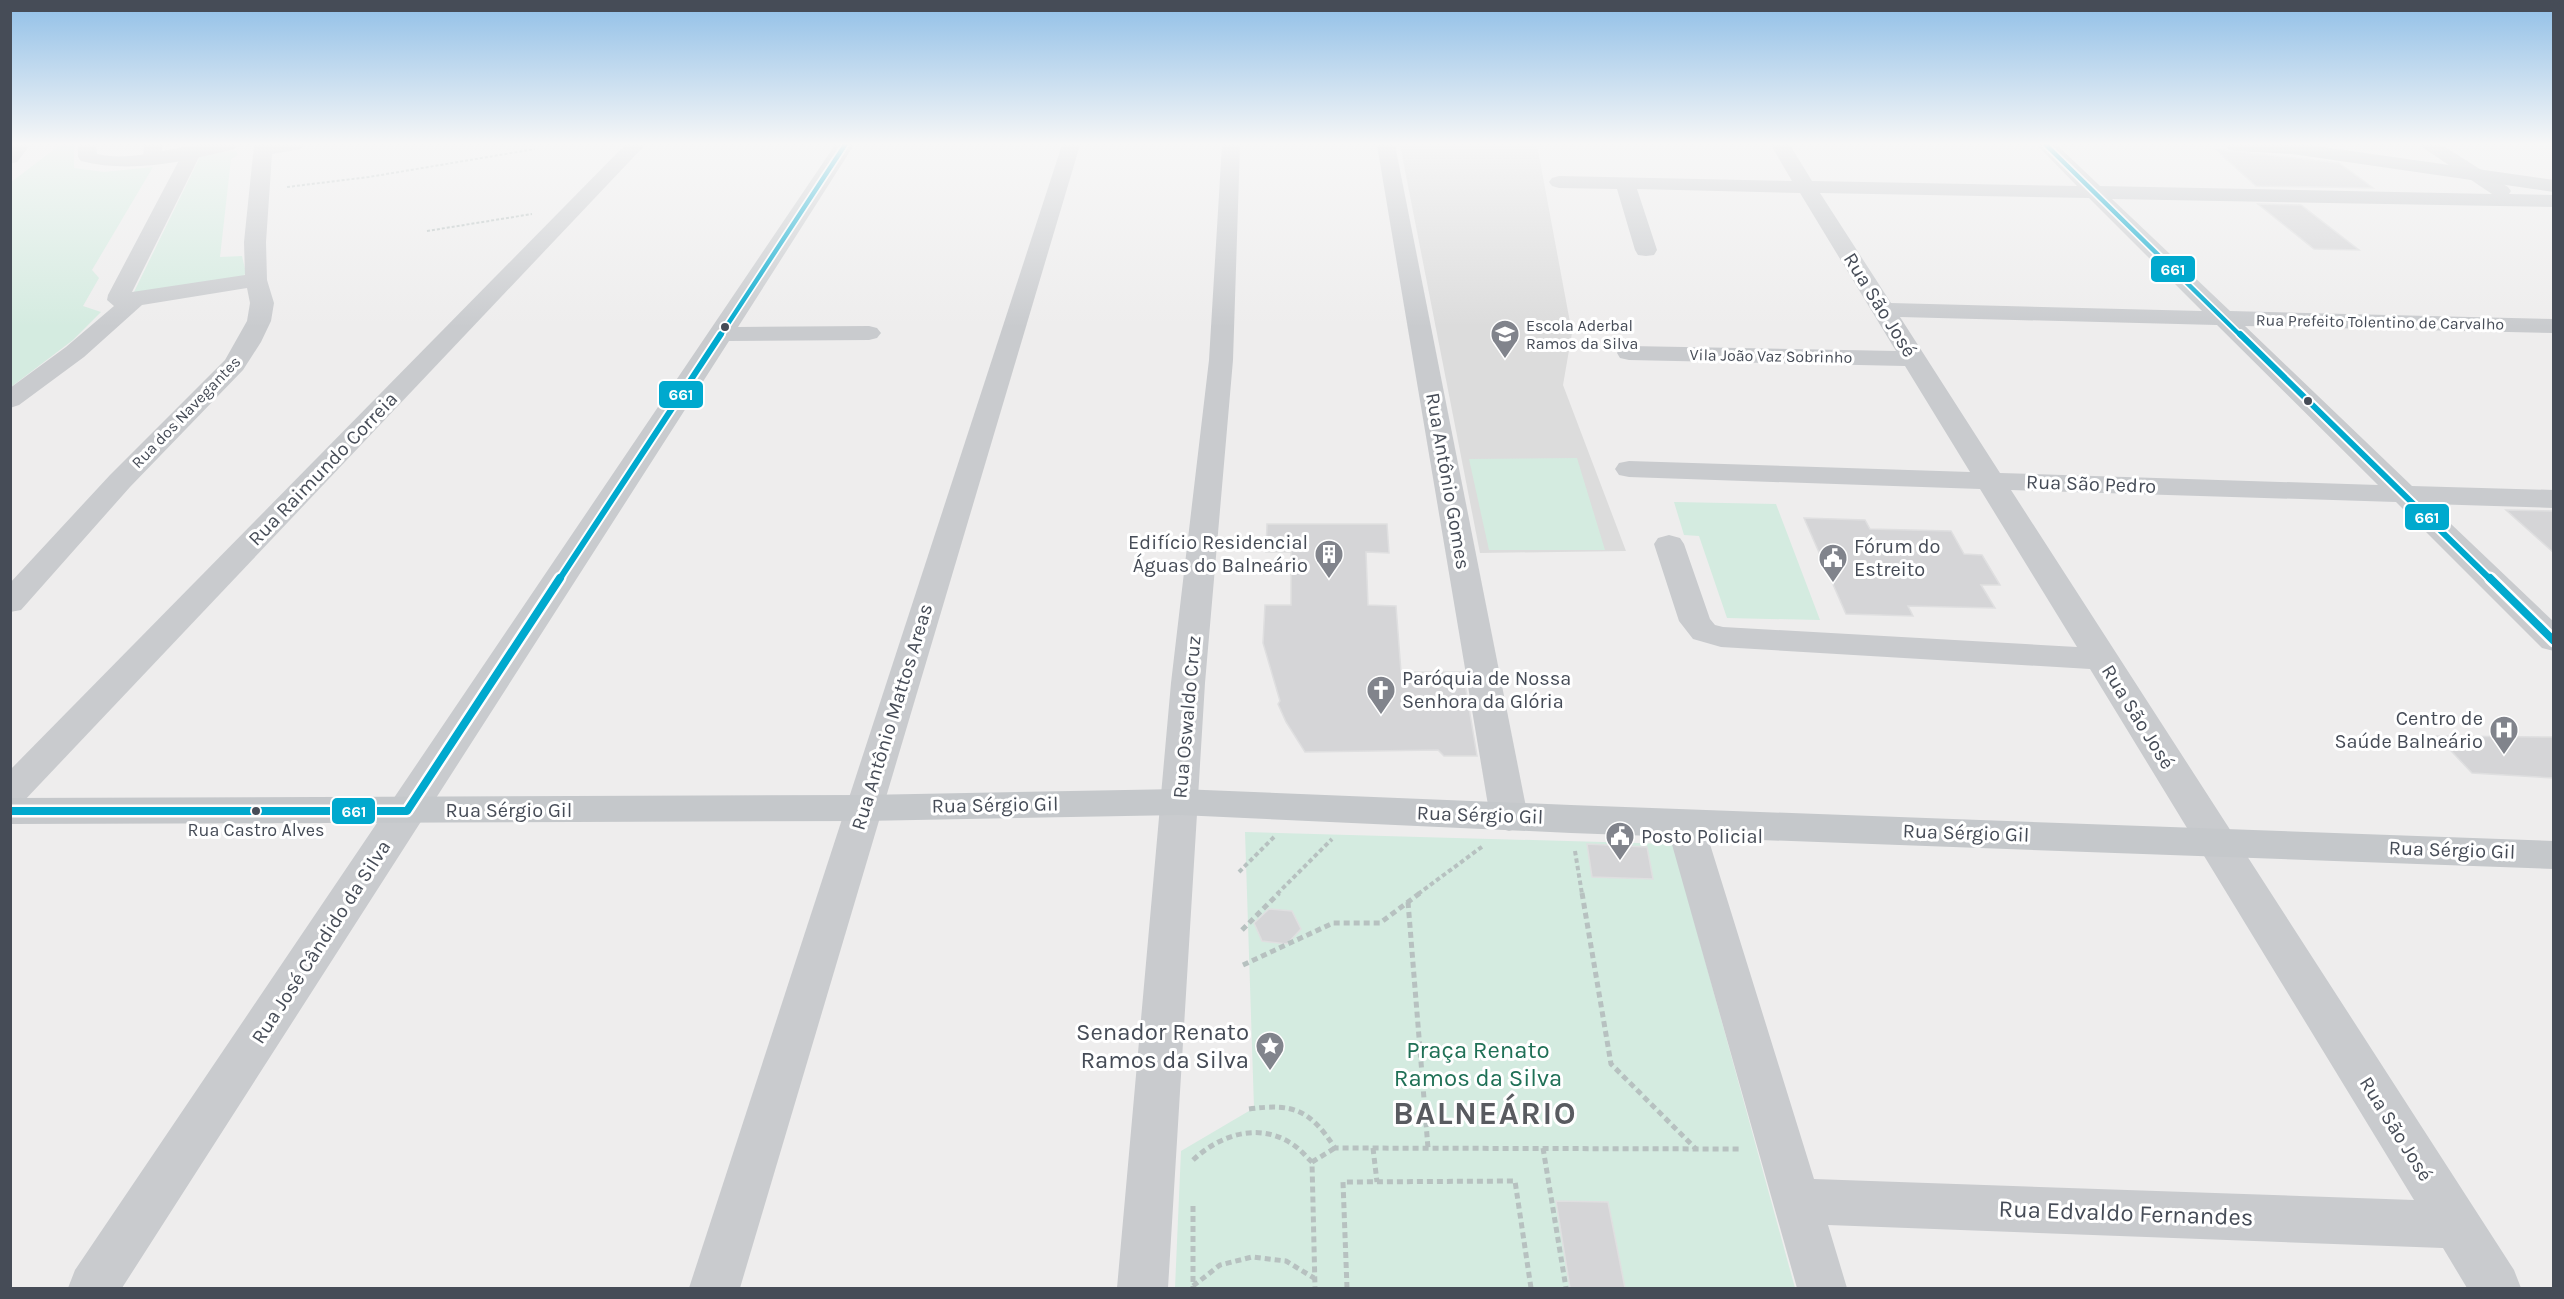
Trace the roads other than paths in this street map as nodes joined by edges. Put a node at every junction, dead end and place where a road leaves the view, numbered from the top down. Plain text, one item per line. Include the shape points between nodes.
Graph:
1 (165, 206) edge
2 (258, 206) edge
3 (578, 206) edge
4 (806, 206) edge
5 (1052, 206) edge
6 (1228, 206) edge
7 (1396, 206) edge
8 (1632, 206) edge
9 (1817, 206) edge
10 (2107, 206) edge
11 (2535, 206) edge
12 (2549, 210) edge
13 (1646, 250) dead end
14 (256, 280) junction
15 (135, 299) junction
16 (1883, 310) junction
17 (2223, 318) junction
18 (2553, 326) edge
19 (868, 333) dead end
20 (721, 334) junction
21 (1629, 353) dead end
22 (1914, 359) junction
23 (10, 400) edge
24 (1629, 469) dead end
25 (1990, 481) junction
26 (2404, 494) junction
27 (2553, 499) edge
28 (1669, 544) dead end
29 (10, 603) edge
30 (2553, 641) edge
31 (2102, 659) junction
32 (10, 793) edge
33 (1180, 802) junction
34 (864, 808) junction
35 (10, 811) edge
36 (407, 811) junction
37 (1499, 830) junction
38 (1690, 841) dead end
39 (2216, 841) junction
40 (2553, 855) edge
41 (1795, 1201) junction
42 (2456, 1225) junction
43 (93, 1288) edge
44 (714, 1288) edge
45 (1142, 1288) edge
46 (1822, 1288) edge
47 (2496, 1288) edge

1 - 15 street via 119,295 119,300
2 - 14 street, Rua dos Navegantes
3 - 32 street, Rua Raimundo Correia
4 - 20 street, Rua José Cândido da Silva
5 - 34 street, Rua Antônio Mattos Areas
6 - 33 street, Rua Oswaldo Cruz via 1221,360 1188,683
7 - 37 street, Rua Antônio Gomes
8 - 13 street
9 - 16 street, Rua São José
10 - 17 street
11 - 12 street
14 - 15 street
14 - 29 street, Rua dos Navegantes via 262,303 259,321 234,365 120,481
15 - 23 street via 88,344
16 - 17 street, Rua Prefeito Tolentino de Carvalho
16 - 22 street, Rua São José
17 - 18 street, Rua Prefeito Tolentino de Carvalho
17 - 26 street
19 - 20 street
20 - 36 street, Rua José Cândido da Silva
21 - 22 street, Vila João Vaz Sobrinho
22 - 25 street, Rua São José
24 - 25 street, Rua São Pedro
25 - 26 street, Rua São Pedro
25 - 31 street, Rua São José
26 - 27 street, Rua São Pedro
26 - 30 street
28 - 31 street via 1695,621 1704,632 1721,637
31 - 39 street, Rua São José
33 - 34 main road, Rua Sérgio Gil
33 - 37 main road, Rua Sérgio Gil
33 - 45 street, Rua Oswaldo Cruz
34 - 36 main road, Rua Sérgio Gil
34 - 44 street, Rua Antônio Mattos Areas
35 - 36 main road
36 - 43 street, Rua José Cândido da Silva
37 - 39 main road, Rua Sérgio Gil
38 - 41 street
39 - 40 main road, Rua Sérgio Gil
39 - 42 street, Rua São José
41 - 42 street, Rua Edvaldo Fernandes
41 - 46 street
42 - 47 street, Rua São José

